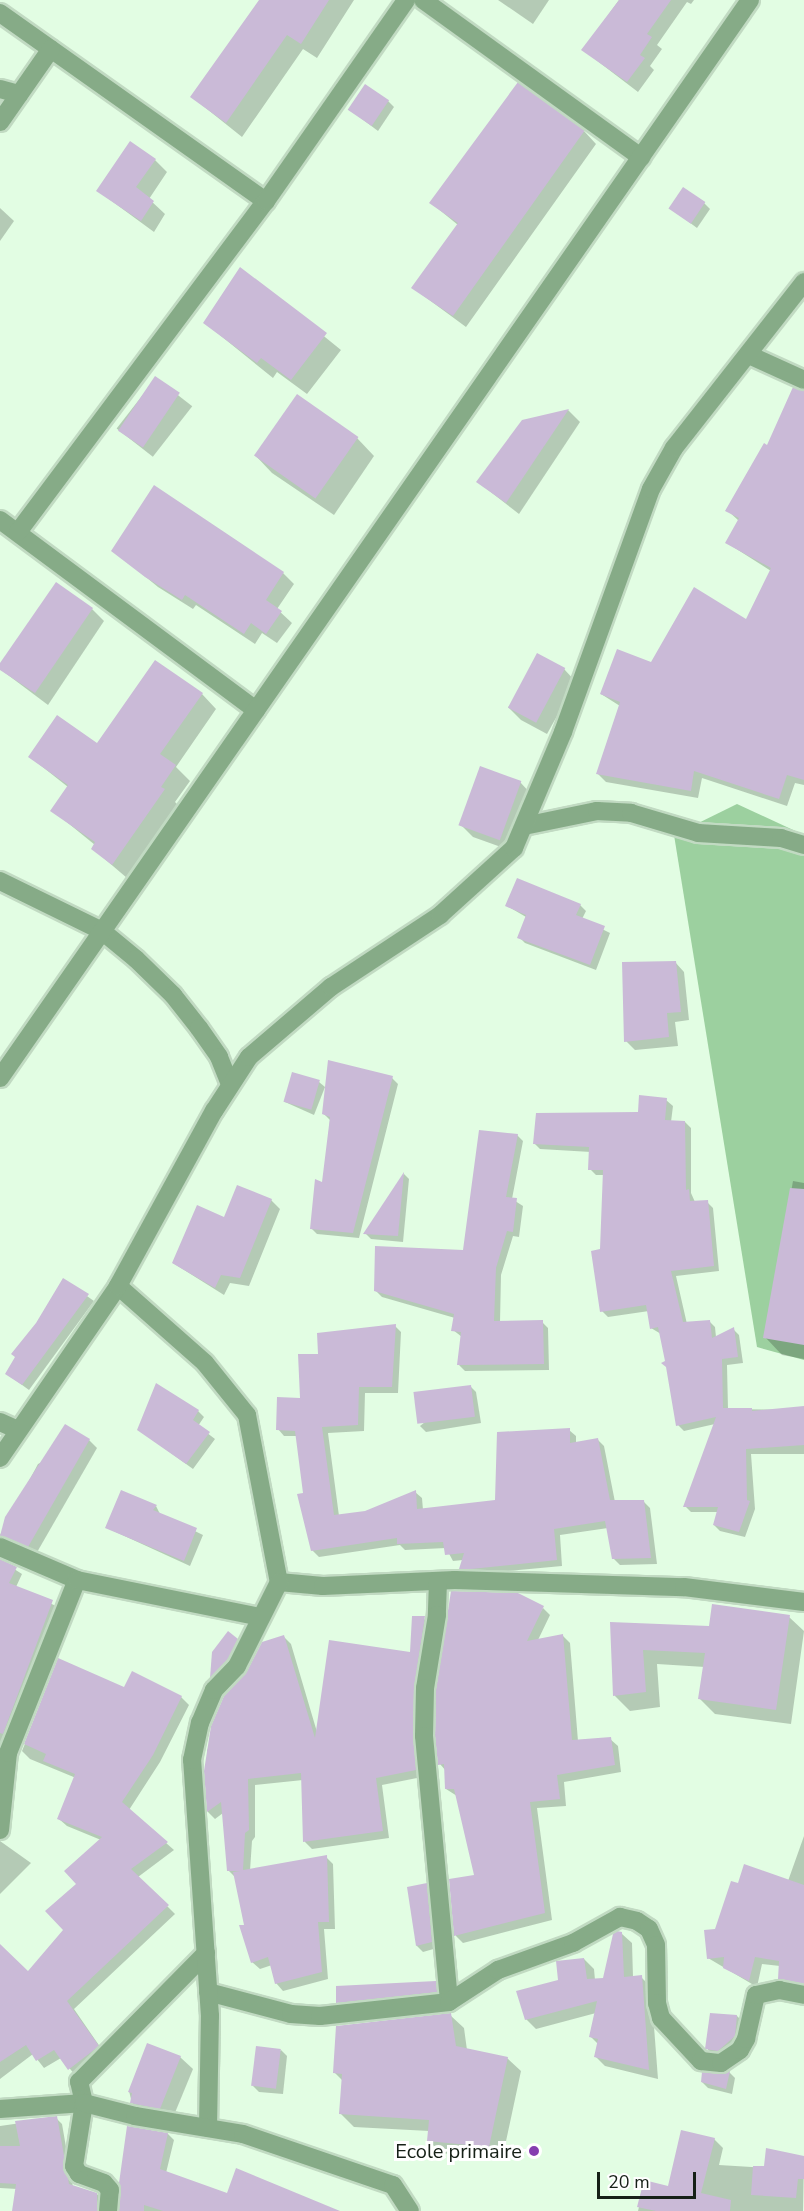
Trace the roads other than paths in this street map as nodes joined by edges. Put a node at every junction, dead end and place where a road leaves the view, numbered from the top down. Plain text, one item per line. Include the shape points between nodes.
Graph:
1 (406, 0) edge
2 (423, 0) edge
3 (750, 0) edge
4 (0, 13) edge
5 (51, 49) junction
6 (0, 89) edge
7 (19, 94) junction
8 (0, 122) edge
9 (641, 157) junction
10 (266, 201) junction
11 (804, 282) edge
12 (748, 355) junction
13 (804, 380) edge
14 (0, 520) edge
15 (18, 532) junction
16 (256, 710) junction
17 (524, 826) junction
18 (804, 845) edge
19 (0, 881) edge
20 (102, 931) junction
21 (0, 1078) edge
22 (230, 1084) junction
23 (118, 1286) junction
24 (0, 1422) edge
25 (18, 1430) junction
26 (0, 1458) edge
27 (0, 1547) edge
28 (77, 1580) junction
29 (438, 1581) junction
30 (279, 1582) junction
31 (804, 1602) edge
32 (260, 1617) junction
33 (0, 1830) edge
34 (206, 1953) junction
35 (208, 1992) junction
36 (804, 1995) edge
37 (449, 2002) junction
38 (84, 2103) junction
39 (0, 2109) edge
40 (208, 2128) junction
41 (108, 2211) edge
42 (410, 2211) edge

1 - 10 street
2 - 9 street
3 - 9 street
4 - 5 street
5 - 7 street
5 - 10 street
6 - 7 street
7 - 8 street
9 - 16 street
10 - 15 street
11 - 12 street
12 - 13 street
12 - 17 street via 674,448 651,489 592,657
14 - 15 street
15 - 16 street
16 - 20 street
17 - 18 street via 597,811 631,813 698,833 781,838
17 - 22 street via 508,857 440,915 293,1016 249,1057
19 - 20 street
20 - 21 street
20 - 22 street via 173,995 219,1057
22 - 23 street
23 - 25 street
23 - 30 street via 205,1363 247,1415
24 - 25 street
25 - 26 street
27 - 28 street
28 - 32 street
28 - 33 street via 8,1753
29 - 30 street via 323,1586
29 - 31 street via 684,1587
29 - 37 street via 437,1615 425,1688 424,1736 441,1952
30 - 32 street
32 - 34 street via 237,1666 214,1690 200,1723 192,1760
34 - 35 street
34 - 38 street via 79,2082
35 - 37 street via 291,2014 320,2016
35 - 40 street
36 - 37 street via 779,1990 756,1995 747,2039 740,2050 722,2063 701,2061 661,2018 656,1945 650,1929 620,1917 573,1943 498,1970
38 - 39 street
38 - 40 street
38 - 41 street via 75,2166 79,2174 104,2183 110,2190
40 - 42 street via 243,2134 393,2185

